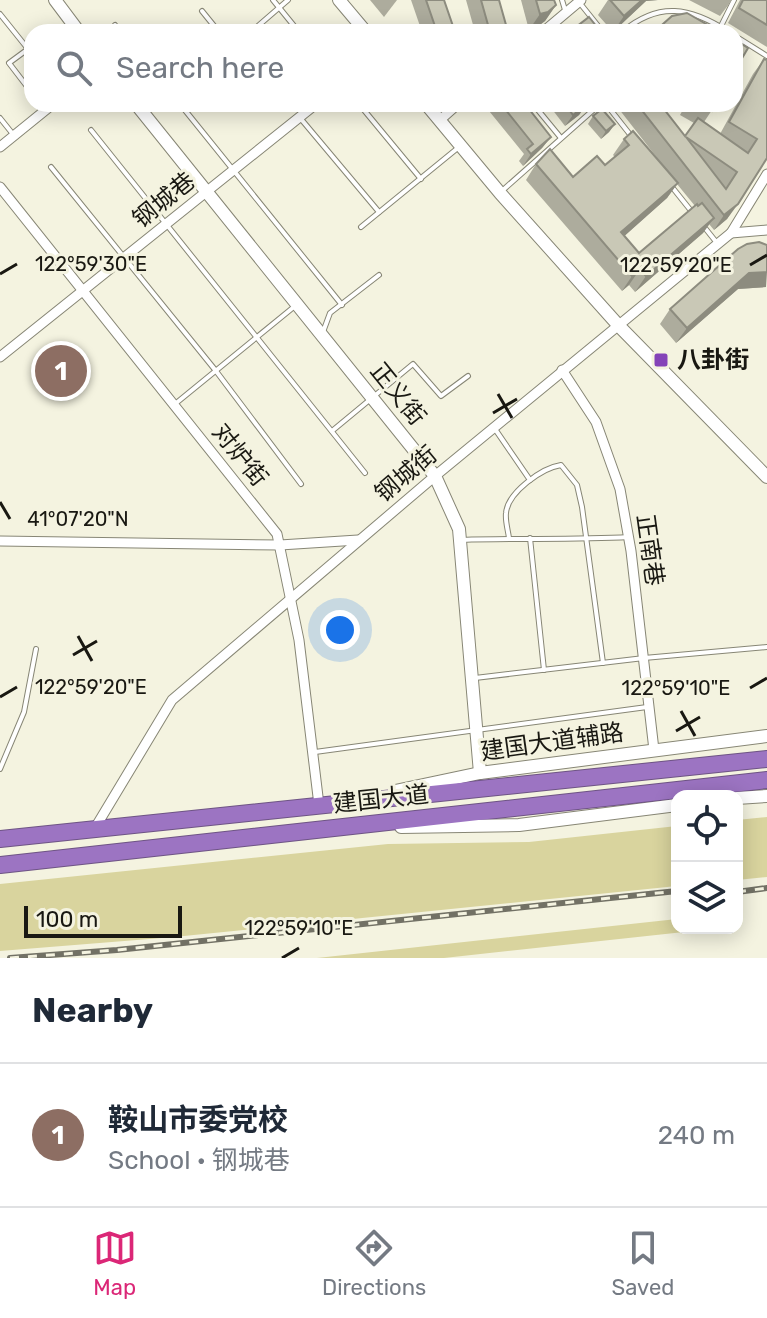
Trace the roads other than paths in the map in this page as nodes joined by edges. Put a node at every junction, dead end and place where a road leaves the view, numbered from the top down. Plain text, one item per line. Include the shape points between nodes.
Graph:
1 (55, 0) edge
2 (273, 0) edge
3 (288, 0) edge
4 (339, 0) edge
5 (562, 0) edge
6 (734, 0) edge
7 (580, 1) edge
8 (279, 8) junction
9 (202, 11) dead end
10 (565, 12) junction
11 (0, 14) edge
12 (73, 24) edge
13 (213, 24) edge
14 (260, 24) edge
15 (292, 24) edge
16 (359, 24) edge
17 (553, 24) edge
18 (597, 24) edge
19 (633, 24) edge
20 (714, 24) edge
21 (722, 24) edge
22 (743, 41) edge
23 (24, 44) edge
24 (24, 52) edge
25 (767, 56) edge
26 (24, 83) edge
27 (39, 112) edge
28 (142, 112) edge
29 (187, 112) edge
30 (306, 112) edge
31 (366, 112) edge
32 (433, 112) edge
33 (449, 112) edge
34 (540, 112) edge
35 (591, 112) edge
36 (612, 112) edge
37 (0, 118) edge
38 (299, 118) junction
39 (440, 120) junction
40 (91, 130) dead end
41 (14, 135) junction
42 (561, 138) junction
43 (634, 139) edge
44 (461, 145) junction
45 (0, 147) edge
46 (51, 167) dead end
47 (234, 169) junction
48 (767, 174) edge
49 (421, 179) junction
50 (671, 185) edge
51 (0, 187) edge
52 (206, 192) junction
53 (500, 193) junction
54 (379, 212) junction
55 (167, 224) junction
56 (361, 227) dead end
57 (767, 230) edge
58 (731, 233) junction
59 (717, 244) junction
60 (125, 258) junction
61 (379, 275) dead end
62 (83, 291) junction
63 (297, 304) junction
64 (342, 305) junction
65 (619, 326) junction
66 (323, 335) junction
67 (257, 337) junction
68 (0, 357) edge
69 (562, 370) junction
70 (216, 371) junction
71 (468, 376) dead end
72 (371, 396) junction
73 (174, 405) junction
74 (494, 427) junction
75 (332, 431) junction
76 (365, 473) dead end
77 (435, 476) junction
78 (767, 477) edge
79 (530, 480) junction
80 (301, 484) dead end
81 (629, 537) junction
82 (509, 538) junction
83 (530, 538) junction
84 (358, 540) junction
85 (460, 540) junction
86 (587, 540) junction
87 (0, 541) edge
88 (280, 545) junction
89 (291, 600) junction
90 (767, 647) edge
91 (36, 649) dead end
92 (644, 658) junction
93 (603, 663) junction
94 (544, 670) junction
95 (472, 678) junction
96 (649, 707) junction
97 (476, 730) junction
98 (767, 736) edge
99 (654, 750) junction
100 (313, 752) junction
101 (767, 757) edge
102 (0, 769) edge
103 (480, 773) junction
104 (767, 780) edge
105 (767, 796) edge
106 (743, 798) edge
107 (345, 802) junction
108 (319, 805) junction
109 (671, 806) edge
110 (341, 827) junction
111 (95, 828) junction
112 (0, 839) edge
113 (0, 865) edge

1 - 12 street
2 - 8 lane
3 - 8 lane
4 - 16 street
5 - 10 lane
6 - 21 lane
7 - 10 street
7 - 18 lane
8 - 14 lane
8 - 15 lane
9 - 13 lane
10 - 17 street
11 - 23 lane
19 - 20 lane via 658,11 684,11
22 - 25 lane
24 - 26 lane via 9,63
27 - 41 street
28 - 52 street, 正义街
29 - 47 lane
30 - 38 street, 钢城巷
31 - 49 lane
32 - 39 street
33 - 39 street
34 - 42 lane
35 - 42 lane
36 - 43 lane
37 - 41 lane
38 - 47 street, 钢城巷
38 - 54 lane
39 - 44 street
40 - 55 lane
41 - 45 street
42 - 53 lane
44 - 49 lane
44 - 53 street
46 - 60 lane
47 - 52 street, 钢城巷
47 - 64 lane
48 - 58 street, 钢城街
49 - 54 lane
50 - 59 lane
51 - 62 street, 对炉街
52 - 55 street, 钢城巷
52 - 63 street, 正义街
53 - 65 street
54 - 56 lane
55 - 60 street, 钢城巷
55 - 67 lane
57 - 58 street
58 - 59 street, 钢城街
59 - 65 street, 钢城街
60 - 62 street, 钢城巷
60 - 70 lane
61 - 64 lane
62 - 68 street, 钢城巷
62 - 73 street, 对炉街
63 - 66 street, 正义街
63 - 67 lane
64 - 66 lane via 330,313
65 - 69 street, 钢城街
65 - 78 street
66 - 72 street, 正义街
67 - 70 lane
67 - 75 lane
69 - 74 street, 钢城街
69 - 81 street, 正南巷 via 596,422 620,489
70 - 73 lane
70 - 80 lane
71 - 72 lane via 441,396 413,364
72 - 75 lane
72 - 77 street, 正义街
73 - 88 street, 对炉街 via 277,534
74 - 77 street, 钢城街
74 - 79 lane
75 - 76 lane
77 - 84 street, 钢城街
77 - 85 street, 正义街
79 - 82 lane via 506,510
79 - 86 lane via 547,467 561,465 567,471 577,485
81 - 86 lane
81 - 92 street, 正南巷
82 - 83 lane
82 - 85 lane
83 - 86 lane
83 - 94 lane
84 - 88 street
84 - 89 street, 钢城街
85 - 95 street, 正义街
86 - 93 lane
87 - 88 street
88 - 89 street, 对炉街
89 - 100 street, 对炉街
89 - 111 street, 钢城街 via 172,700
90 - 92 lane
91 - 102 lane via 24,712
92 - 93 lane
92 - 96 street, 正南巷
93 - 94 lane
94 - 95 lane
95 - 97 street, 正义街
96 - 97 lane
96 - 99 street, 正南巷
97 - 100 lane
97 - 103 street, 正义街
98 - 99 street, 建国大道辅路
99 - 103 street, 建国大道辅路
100 - 108 street, 对炉街
101 - 107 highway
103 - 107 street, 建国大道辅路
104 - 110 highway, 建国大道
105 - 106 street
107 - 108 highway
108 - 111 highway
109 - 110 street via 495,827
110 - 113 highway, 建国大道
111 - 112 highway

